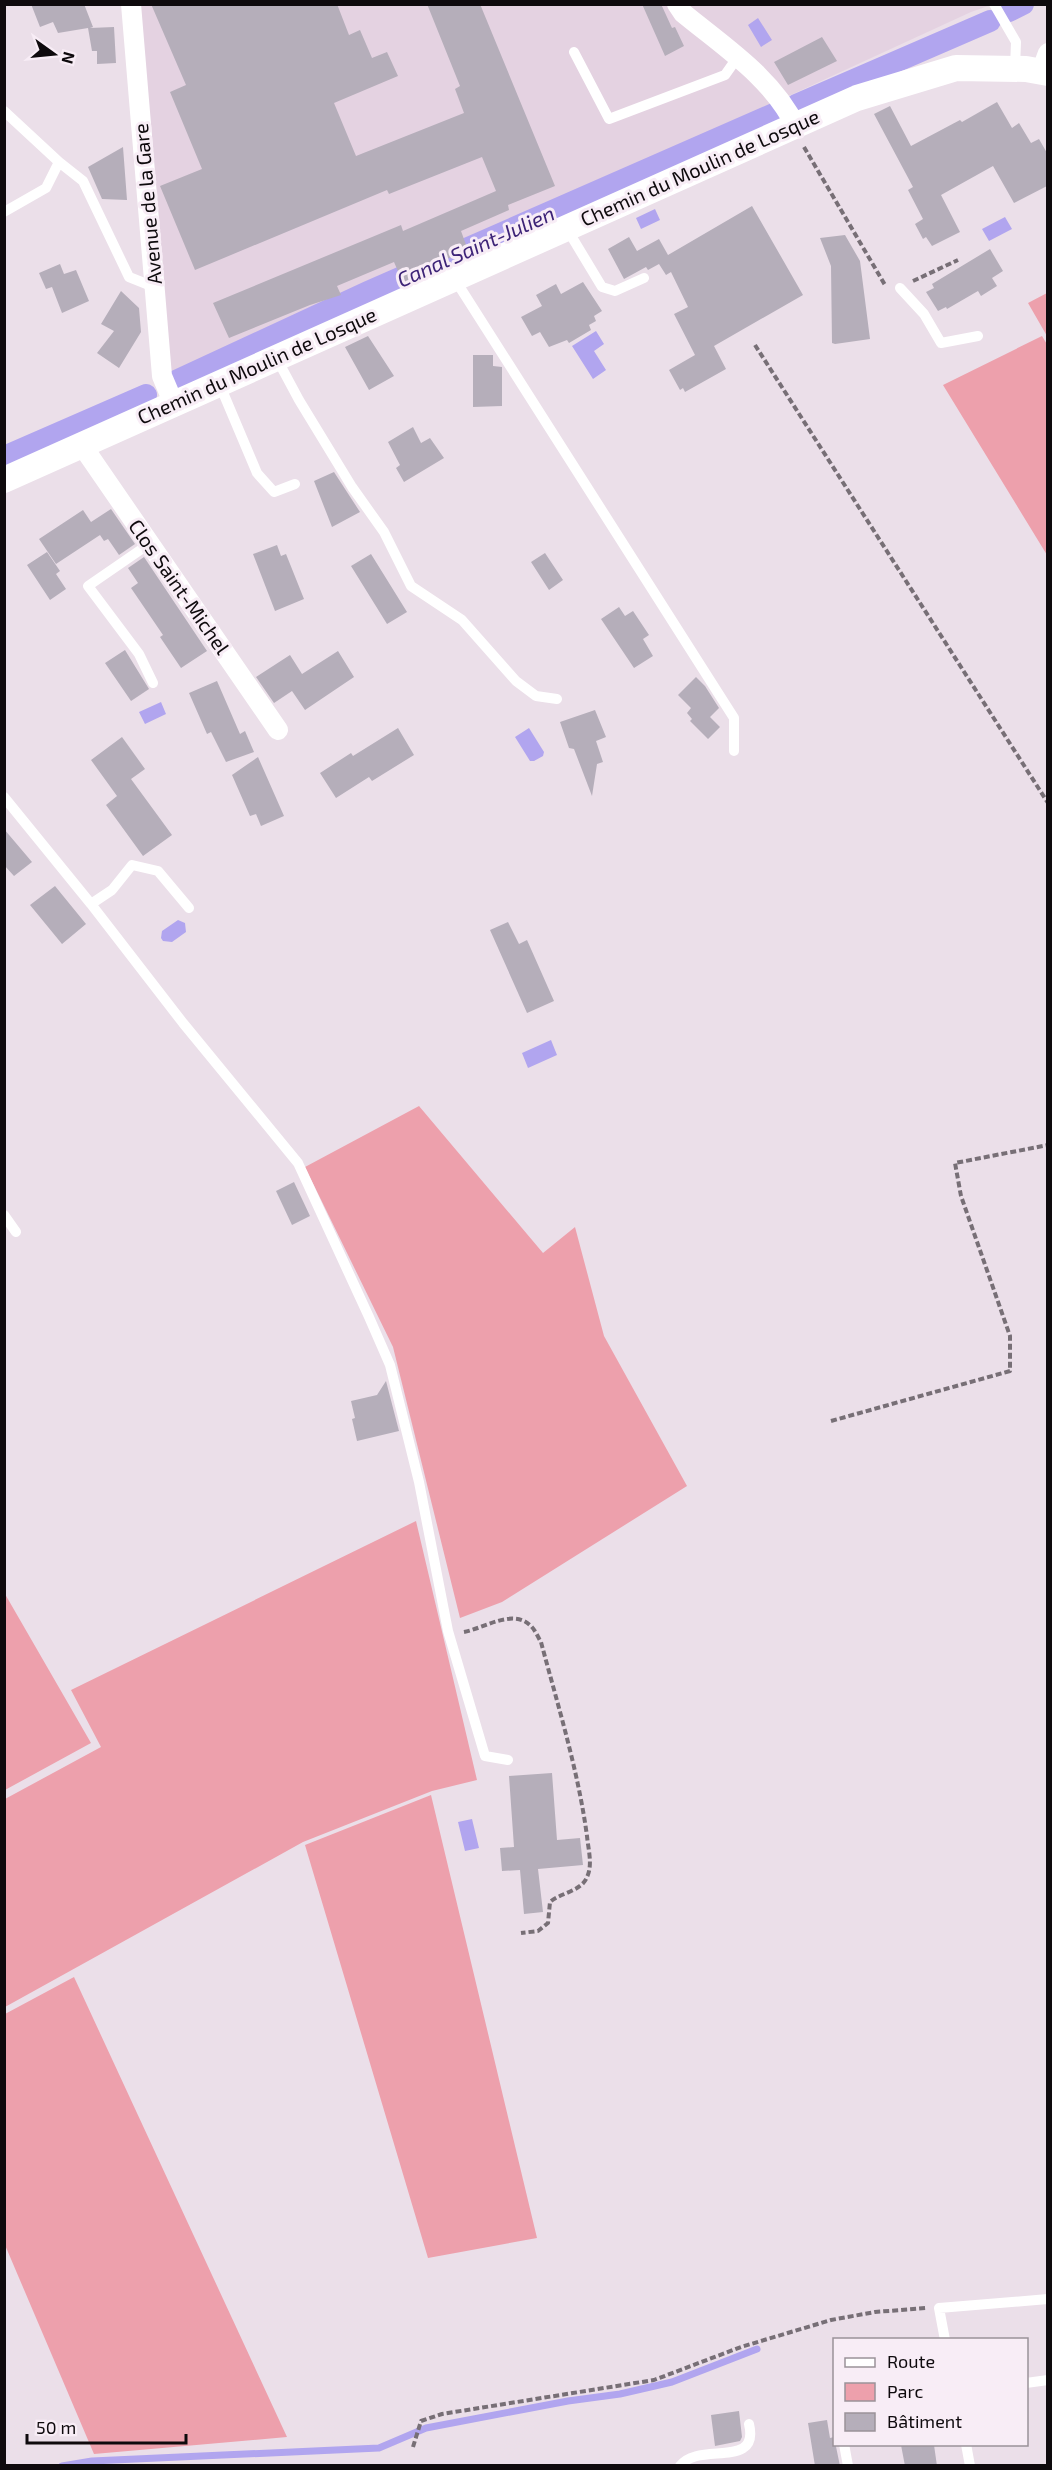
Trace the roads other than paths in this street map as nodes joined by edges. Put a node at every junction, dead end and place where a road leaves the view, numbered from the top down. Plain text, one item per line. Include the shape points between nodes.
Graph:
1 (131, 4) edge
2 (677, 4) edge
3 (994, 4) edge
4 (574, 52) dead end
5 (737, 58) junction
6 (1045, 66) edge
7 (1015, 69) junction
8 (4, 111) edge
9 (794, 123) junction
10 (59, 162) junction
11 (4, 212) edge
12 (566, 227) junction
13 (454, 277) junction
14 (644, 278) dead end
15 (154, 287) junction
16 (900, 288) road end
17 (978, 336) dead end
18 (276, 357) junction
19 (219, 383) junction
20 (173, 402) junction
21 (81, 444) junction
22 (4, 480) edge
23 (295, 484) dead end
24 (149, 543) junction
25 (153, 683) dead end
26 (557, 699) dead end
27 (278, 730) dead end
28 (734, 751) dead end
29 (4, 797) edge
30 (91, 903) junction
31 (189, 908) dead end
32 (4, 1215) edge
33 (16, 1232) dead end
34 (508, 1760) dead end
35 (1047, 2299) edge
36 (945, 2338) edge
37 (1047, 2379) edge
38 (1028, 2384) edge
39 (748, 2424) dead end
40 (844, 2446) edge
41 (966, 2446) edge
42 (680, 2466) edge
43 (848, 2466) edge
44 (970, 2466) edge

1 - 15 street, Avenue de la Gare
2 - 5 street
3 - 7 lane via 1016,42
4 - 5 lane via 609,119 725,75
5 - 9 street via 781,99
6 - 7 street, Chemin du Moulin de Losque
7 - 9 street, Chemin du Moulin de Losque via 956,68 857,98
8 - 10 lane
9 - 12 street, Chemin du Moulin de Losque
10 - 11 lane via 46,188
10 - 15 lane via 83,181 129,277
12 - 13 street, Chemin du Moulin de Losque
12 - 14 lane via 602,287 615,291
13 - 18 street, Chemin du Moulin de Losque
13 - 28 lane via 734,718
15 - 20 street, Avenue de la Gare via 162,376
16 - 17 lane via 924,314 941,343
18 - 19 street, Chemin du Moulin de Losque
18 - 26 lane via 352,487 384,532 411,586 462,620 516,681 536,696
19 - 20 street, Chemin du Moulin de Losque
19 - 23 lane via 257,473 274,492
20 - 21 street, Chemin du Moulin de Losque
21 - 22 street, Chemin du Moulin de Losque
21 - 24 street, Clos Saint-Michel
24 - 25 lane via 88,586 139,654
24 - 27 street, Clos Saint-Michel
29 - 30 lane
30 - 31 lane via 112,890 132,865 158,871
30 - 34 lane via 298,1163 390,1365 419,1482 448,1631 485,1756
32 - 33 lane
35 - 36 lane via 939,2307
37 - 38 lane
39 - 42 lane via 752,2436 746,2448 736,2454 697,2456
40 - 43 lane
41 - 44 lane

